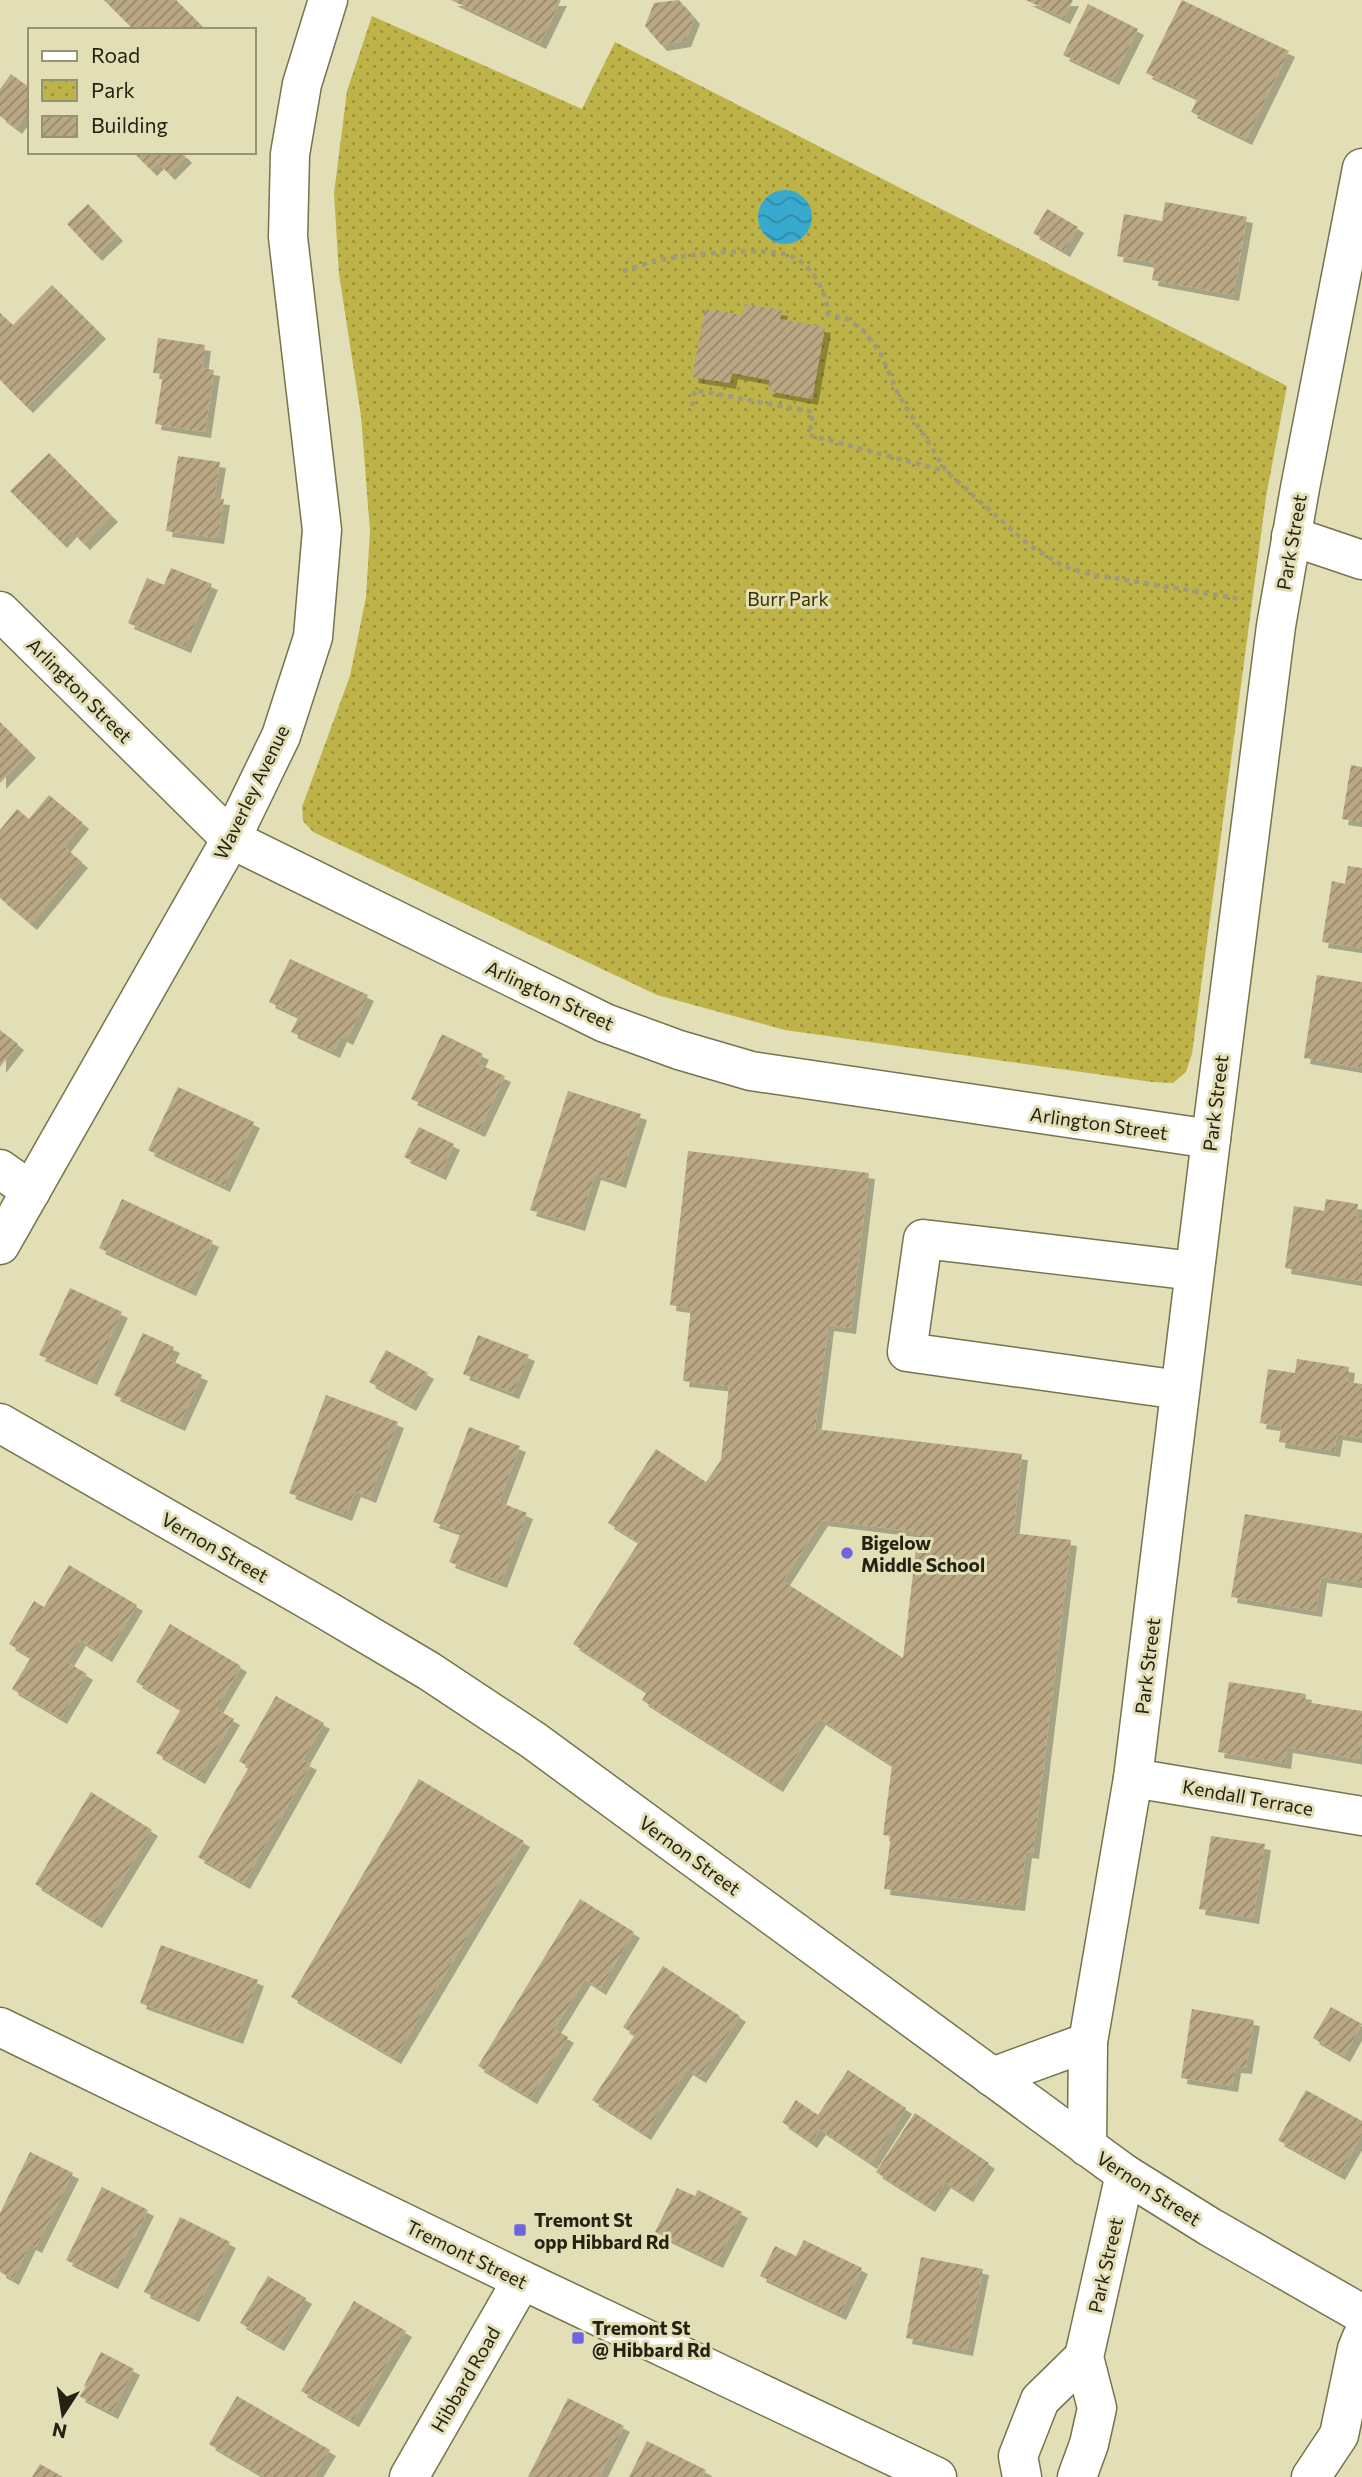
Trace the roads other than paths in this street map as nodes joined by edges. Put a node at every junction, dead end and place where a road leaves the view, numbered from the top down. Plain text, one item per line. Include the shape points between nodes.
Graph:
1 (321, 4) edge
2 (1362, 168) edge
3 (1291, 536) junction
4 (1362, 559) edge
5 (0, 611) edge
6 (231, 839) junction
7 (1210, 1139) junction
8 (0, 1169) edge
9 (31, 1191) junction
10 (0, 1245) edge
11 (1194, 1271) junction
12 (1180, 1390) junction
13 (0, 1423) edge
14 (1133, 1778) junction
15 (1362, 1816) edge
16 (0, 2026) edge
17 (1088, 2042) junction
18 (992, 2077) junction
19 (1087, 2147) junction
20 (1125, 2174) junction
21 (522, 2280) junction
22 (1362, 2315) edge
23 (1362, 2337) edge
24 (1084, 2357) junction
25 (409, 2477) edge
26 (937, 2477) edge
27 (1022, 2477) edge
28 (1077, 2477) edge
29 (1311, 2477) edge

1 - 6 street, Waverley Avenue via 290,154 288,237 322,530 313,637 281,736
2 - 3 street, Park Street
3 - 4 street
3 - 7 street, Park Street via 1258,754
5 - 6 street, Arlington Street
6 - 7 street, Arlington Street via 605,1023 678,1049 751,1071
6 - 9 street, Waverley Avenue
7 - 11 street, Park Street
8 - 9 street
9 - 10 street, Waverley Avenue
11 - 12 street, Park Street
11 - 12 street via 923,1239 906,1352
12 - 14 street, Park Street
13 - 18 street, Vernon Street via 429,1671 533,1740
14 - 15 street, Kendall Terrace
14 - 17 street, Park Street
16 - 21 street, Tremont Street
17 - 18 street
17 - 19 street, Park Street
18 - 19 street, Vernon Street
19 - 20 street, Vernon Street
20 - 22 street, Vernon Street
20 - 24 street, Park Street
21 - 25 street, Hibbard Road
21 - 26 street, Tremont Street
23 - 29 street via 1339,2435
24 - 27 street via 1040,2400 1018,2456
24 - 28 street, Park Street via 1097,2408

